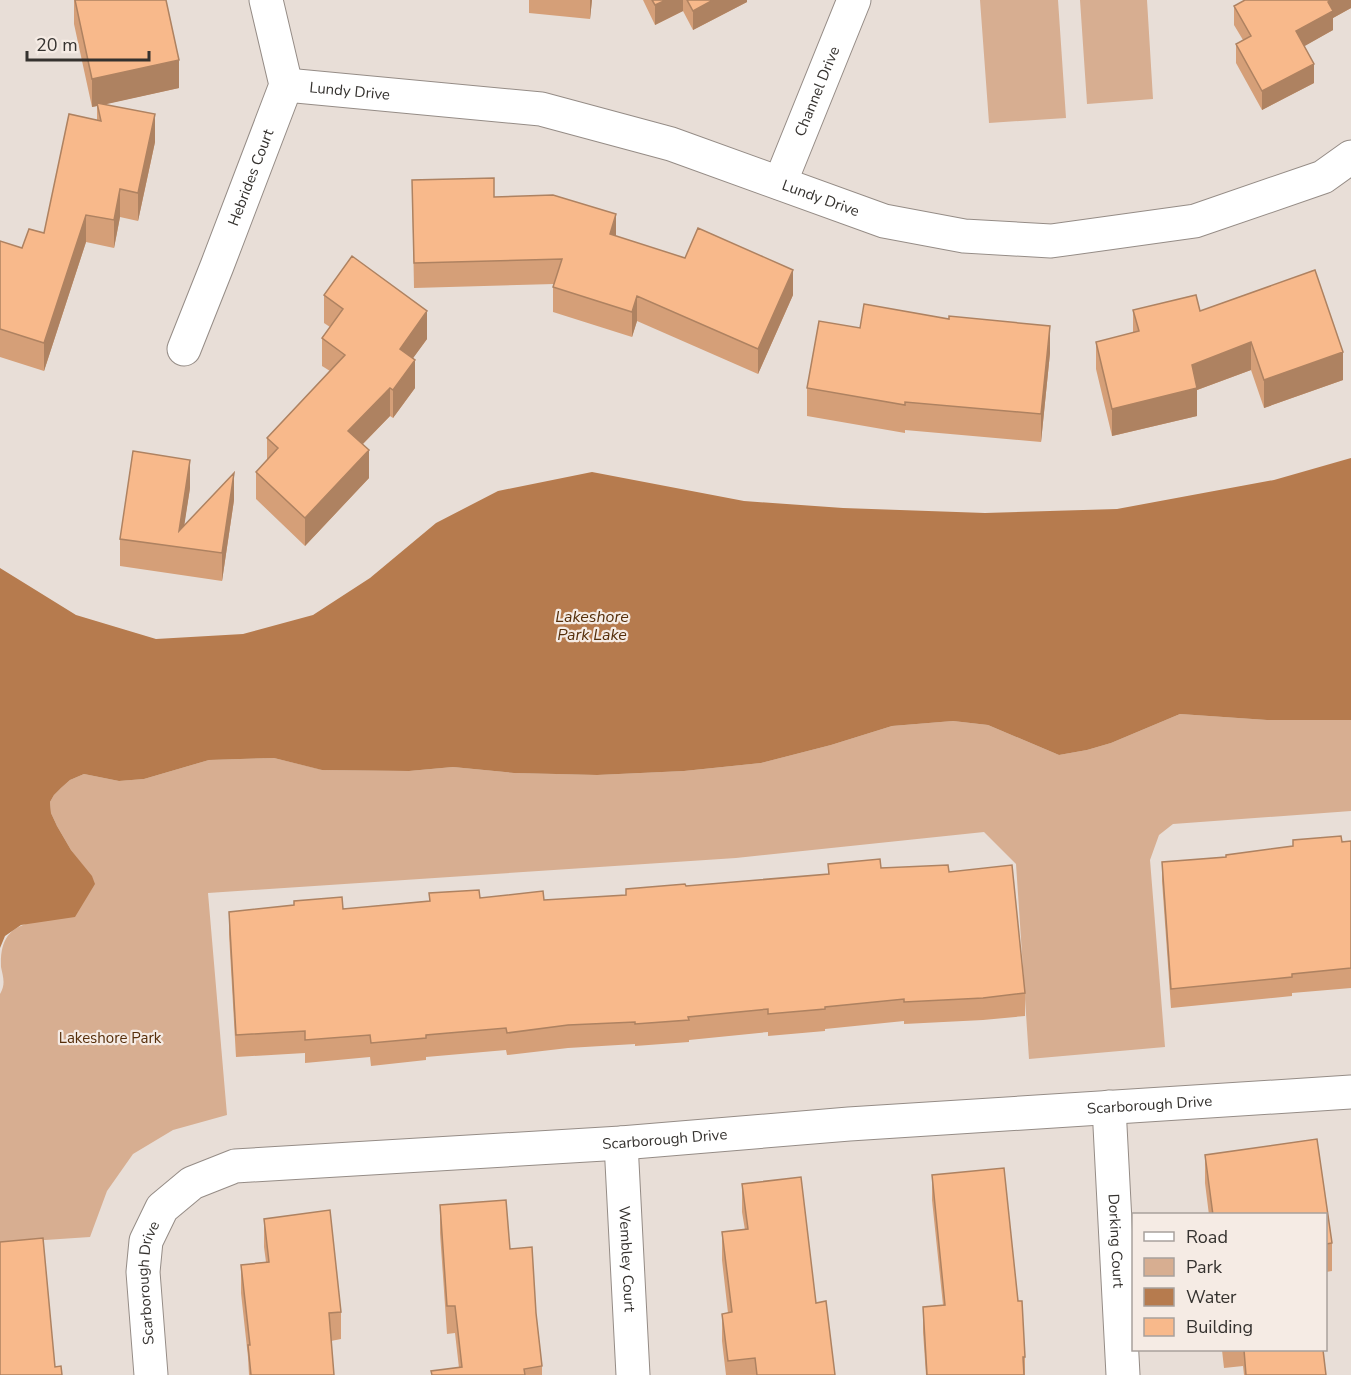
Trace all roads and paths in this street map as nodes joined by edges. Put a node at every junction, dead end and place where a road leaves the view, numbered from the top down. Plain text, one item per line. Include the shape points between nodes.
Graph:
1 (266, 0) edge
2 (854, 0) edge
3 (286, 86) junction
4 (1351, 157) edge
5 (780, 183) junction
6 (184, 349) dead end
7 (1351, 1092) edge
8 (1108, 1107) junction
9 (621, 1143) junction
10 (151, 1375) edge
11 (633, 1375) edge
12 (1123, 1375) edge

1 - 3 street
2 - 5 street, Channel Drive
3 - 5 street, Lundy Drive via 541,109 671,144
3 - 6 street, Hebrides Court
4 - 5 street, Lundy Drive via 1323,177 1196,221 1051,241 964,236 884,220
7 - 8 street, Scarborough Drive
8 - 9 street, Scarborough Drive
8 - 12 street, Dorking Court
9 - 10 street, Scarborough Drive via 235,1166 192,1183 162,1208 146,1241 143,1272
9 - 11 street, Wembley Court

